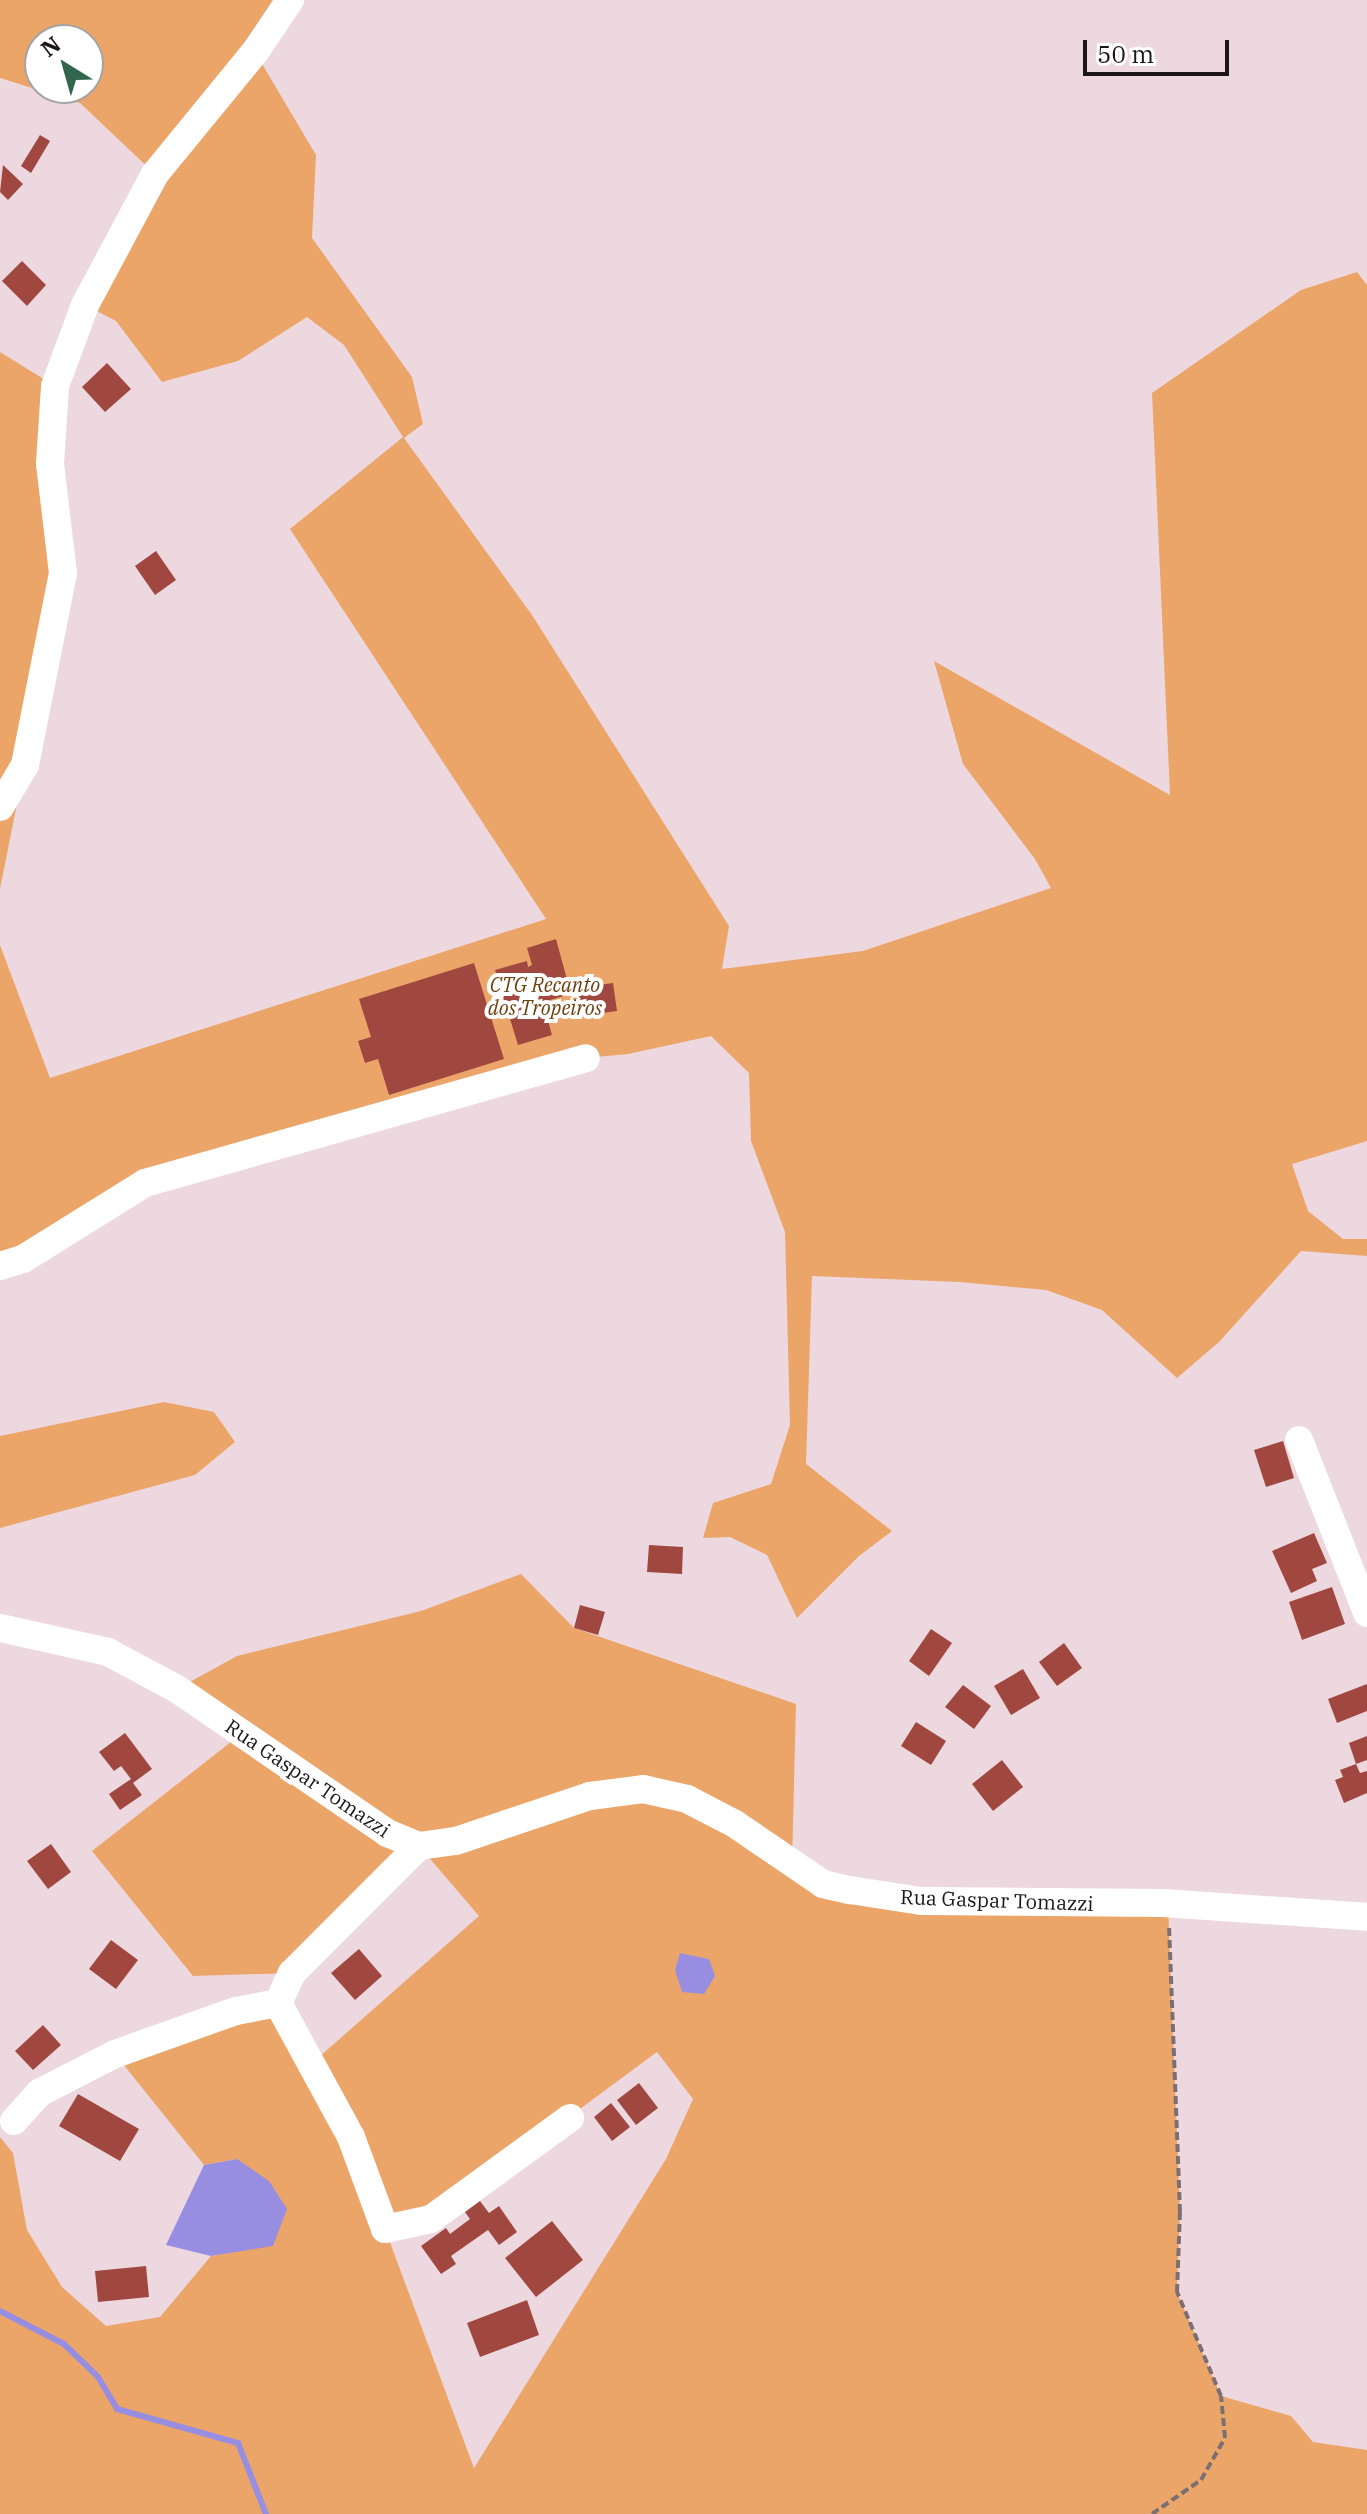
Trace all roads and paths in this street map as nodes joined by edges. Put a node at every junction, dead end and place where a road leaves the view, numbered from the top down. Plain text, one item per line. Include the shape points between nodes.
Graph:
1 (290, 0) edge
2 (0, 807) edge
3 (586, 1058) dead end
4 (0, 1266) edge
5 (1299, 1440) dead end
6 (1367, 1613) edge
7 (0, 1628) edge
8 (419, 1846) junction
9 (1168, 1904) junction
10 (1367, 1917) edge
11 (278, 2003) junction
12 (570, 2118) dead end
13 (14, 2121) dead end
14 (1152, 2514) edge

1 - 2 street via 255,52 155,174 85,305 55,386 50,464 63,573 25,765
3 - 4 street via 145,1183 23,1259
5 - 6 street
7 - 8 street, Rua Gaspar Tomazzi via 108,1652 177,1689 387,1833
8 - 9 street, Rua Gaspar Tomazzi via 456,1841 590,1796 643,1789 687,1799 735,1824 823,1884 850,1890 960,1903
8 - 11 street via 292,1973
9 - 10 street, Rua Gaspar Tomazzi
9 - 14 path via 1180,2212 1177,2292 1221,2396 1225,2438 1201,2480
11 - 12 street via 351,2137 385,2229 431,2219
11 - 13 street via 236,2011 115,2054 39,2093

